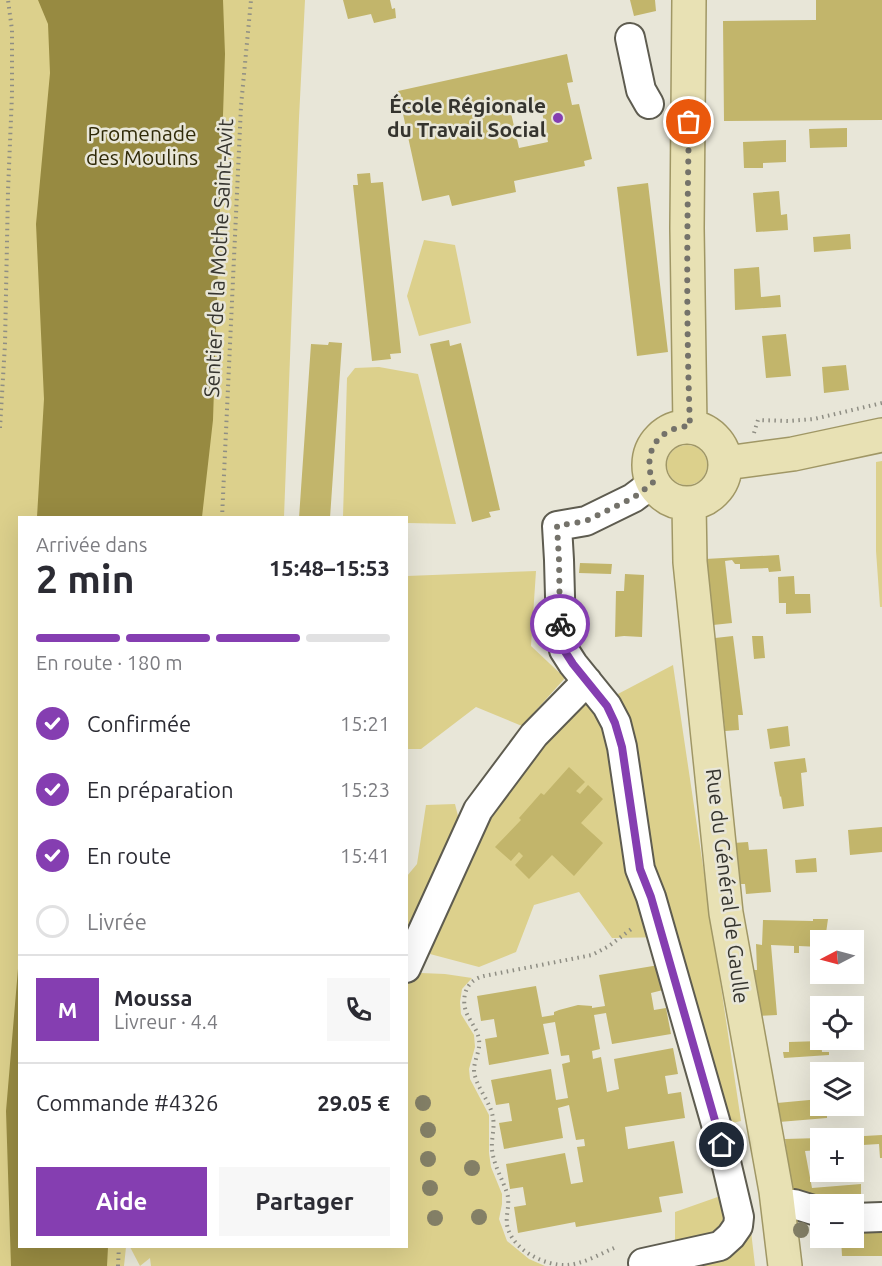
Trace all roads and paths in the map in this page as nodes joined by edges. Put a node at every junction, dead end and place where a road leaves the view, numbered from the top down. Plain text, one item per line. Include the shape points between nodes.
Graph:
1 (8, 0) edge
2 (251, 0) edge
3 (689, 0) edge
4 (630, 38) dead end
5 (649, 104) dead end
6 (882, 403) edge
7 (690, 426) junction
8 (0, 428) edge
9 (882, 435) edge
10 (753, 438) dead end
11 (726, 463) junction
12 (653, 483) junction
13 (689, 504) junction
14 (222, 516) edge
15 (587, 681) junction
16 (639, 923) dead end
17 (408, 964) edge
18 (778, 1204) junction
19 (810, 1209) edge
20 (882, 1217) edge
21 (864, 1218) edge
22 (119, 1248) edge
23 (614, 1248) dead end
24 (643, 1263) dead end
25 (118, 1266) edge
26 (785, 1266) edge

1 - 8 path via 12,94
2 - 14 path, Sentier de la Mothe Saint-Avit via 241,106
3 - 7 main road
4 - 5 street via 641,90
6 - 10 path via 814,419 758,420
7 - 11 main road via 718,442
7 - 12 main road via 678,427 658,439 649,460
9 - 11 main road
11 - 13 main road via 712,495
12 - 13 main road via 668,499
12 - 15 street via 633,498 586,521 557,526 564,650
13 - 18 main road, Rue du Général de Gaulle via 690,562 726,913
15 - 17 street via 534,735 478,810
15 - 24 street via 607,706 622,747 640,869 719,1133 739,1217 738,1226 720,1246
16 - 23 path via 592,955 472,980 464,998 467,1015 480,1040 474,1075 494,1119 494,1161 507,1194 506,1221 511,1237 525,1252 558,1264 569,1265
18 - 19 street
18 - 26 main road, Rue du Général de Gaulle
20 - 21 street
22 - 25 path

